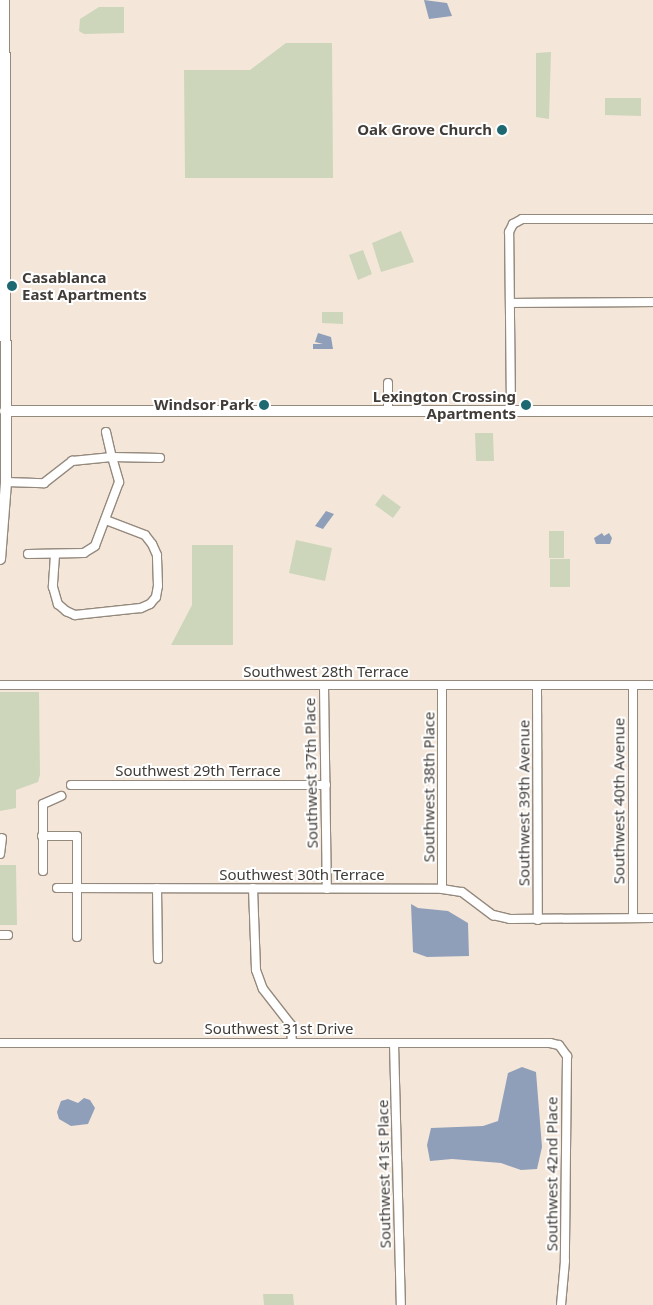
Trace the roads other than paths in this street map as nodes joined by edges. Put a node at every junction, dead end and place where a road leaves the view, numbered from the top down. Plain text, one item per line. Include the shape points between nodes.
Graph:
1 (4, 0) edge
2 (653, 219) edge
3 (653, 302) edge
4 (510, 303) junction
5 (388, 383) dead end
6 (3, 400) edge
7 (5, 411) junction
8 (388, 411) junction
9 (511, 411) junction
10 (653, 411) edge
11 (106, 432) dead end
12 (112, 457) junction
13 (160, 458) dead end
14 (6, 482) junction
15 (106, 520) junction
16 (28, 554) dead end
17 (55, 555) junction
18 (0, 559) edge
19 (442, 684) junction
20 (0, 685) edge
21 (633, 685) junction
22 (653, 685) edge
23 (324, 686) junction
24 (537, 686) junction
25 (71, 785) dead end
26 (326, 785) junction
27 (61, 796) dead end
28 (42, 836) junction
29 (2, 838) dead end
30 (0, 854) edge
31 (42, 871) dead end
32 (57, 888) dead end
33 (78, 888) junction
34 (157, 888) junction
35 (253, 888) junction
36 (327, 889) junction
37 (442, 889) junction
38 (633, 918) junction
39 (653, 918) edge
40 (538, 920) junction
41 (77, 937) dead end
42 (158, 959) dead end
43 (0, 1043) edge
44 (292, 1043) junction
45 (394, 1043) junction
46 (558, 1045) joint
47 (401, 1305) edge
48 (561, 1305) edge

1 - 6 street
2 - 4 street via 522,219 513,224 509,232
3 - 4 street
4 - 9 street
5 - 8 street
6 - 7 street
7 - 8 street
7 - 14 street
8 - 9 street
9 - 10 street
11 - 12 street
12 - 13 street
12 - 14 street via 72,461 44,483
12 - 15 street via 119,482
14 - 18 street
15 - 17 street via 95,546 84,553
15 - 17 street via 145,535 152,544 157,555 158,586 156,597 150,604 141,608 75,615 66,611 58,604 53,587
16 - 17 street
19 - 23 street, Southwest 28th Terrace
19 - 24 street, Southwest 28th Terrace
19 - 37 street, Southwest 38th Place
20 - 23 street, Southwest 28th Terrace
21 - 22 street, Southwest 28th Terrace
21 - 24 street, Southwest 28th Terrace
21 - 38 street, Southwest 40th Avenue
23 - 26 street, Southwest 37th Place
24 - 40 street, Southwest 39th Avenue
25 - 26 street, Southwest 29th Terrace
26 - 36 street, Southwest 37th Place
27 - 28 street via 43,804
28 - 31 street
28 - 33 street via 77,836
29 - 30 street
32 - 33 street, Southwest 30th Terrace
33 - 34 street, Southwest 30th Terrace
33 - 41 street
34 - 35 street, Southwest 30th Terrace
34 - 42 street
35 - 36 street, Southwest 30th Terrace
35 - 44 street via 256,970 263,989 291,1025
36 - 37 street, Southwest 30th Terrace
37 - 40 street, Southwest 30th Terrace via 462,892 493,914 510,919
38 - 39 street, Southwest 30th Terrace
38 - 40 street, Southwest 30th Terrace
43 - 44 street, Southwest 31st Drive
44 - 45 street, Southwest 31st Drive
45 - 46 street, Southwest 31st Drive
45 - 47 street, Southwest 41st Place
46 - 48 street, Southwest 42nd Place via 566,1056 565,1261

